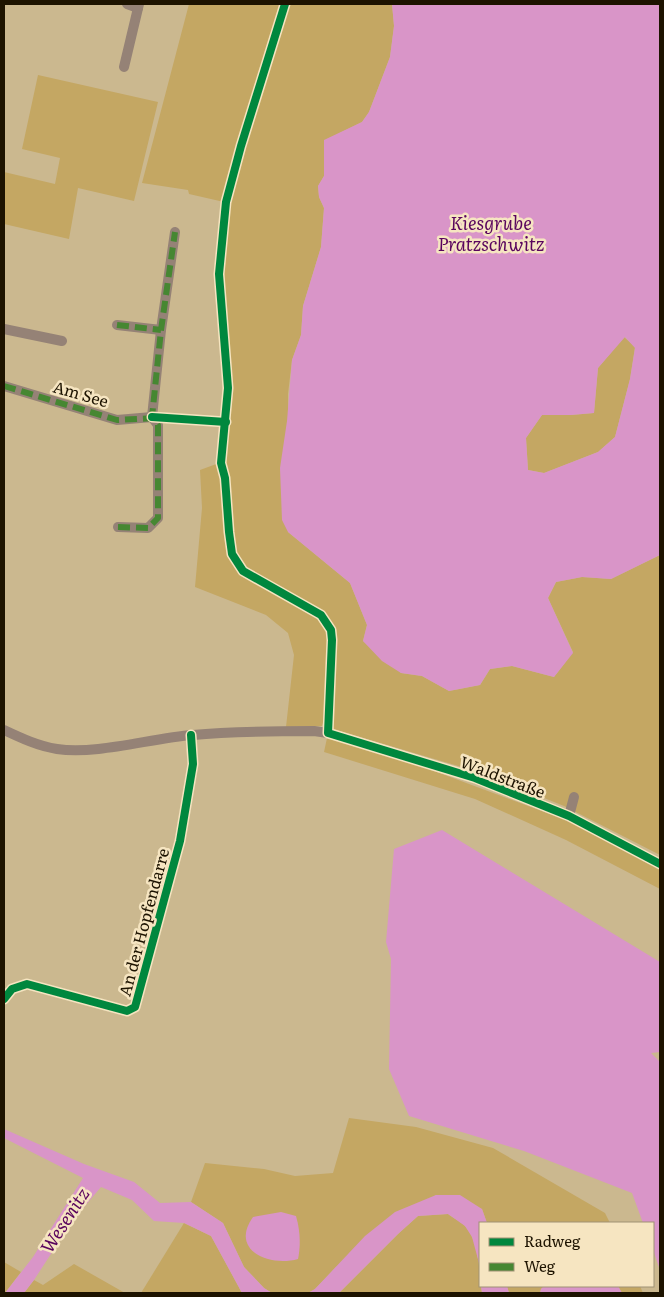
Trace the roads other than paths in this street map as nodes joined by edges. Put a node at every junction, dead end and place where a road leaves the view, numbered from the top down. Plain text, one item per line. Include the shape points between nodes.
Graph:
1 (127, 4) edge
2 (138, 6) edge
3 (124, 67) dead end
4 (175, 232) dead end
5 (117, 325) dead end
6 (4, 329) edge
7 (161, 330) junction
8 (62, 341) dead end
9 (4, 386) edge
10 (152, 418) junction
11 (118, 527) dead end
12 (4, 730) edge
13 (191, 735) junction
14 (574, 798) dead end
15 (569, 816) junction
16 (660, 864) edge
17 (4, 999) edge

1 - 2 street
2 - 3 street
4 - 7 street
5 - 7 street
6 - 8 street
7 - 10 street
9 - 10 street, Am See via 117,420
10 - 11 street via 158,425 158,518 148,528
12 - 13 street, Waldstraße via 29,742 67,750
13 - 15 street, Waldstraße via 286,731 328,733 475,778
13 - 17 street, An der Hopfendarre via 193,764 180,840 135,1007 127,1011 27,984 12,989
14 - 15 street
15 - 16 street, Waldstraße

